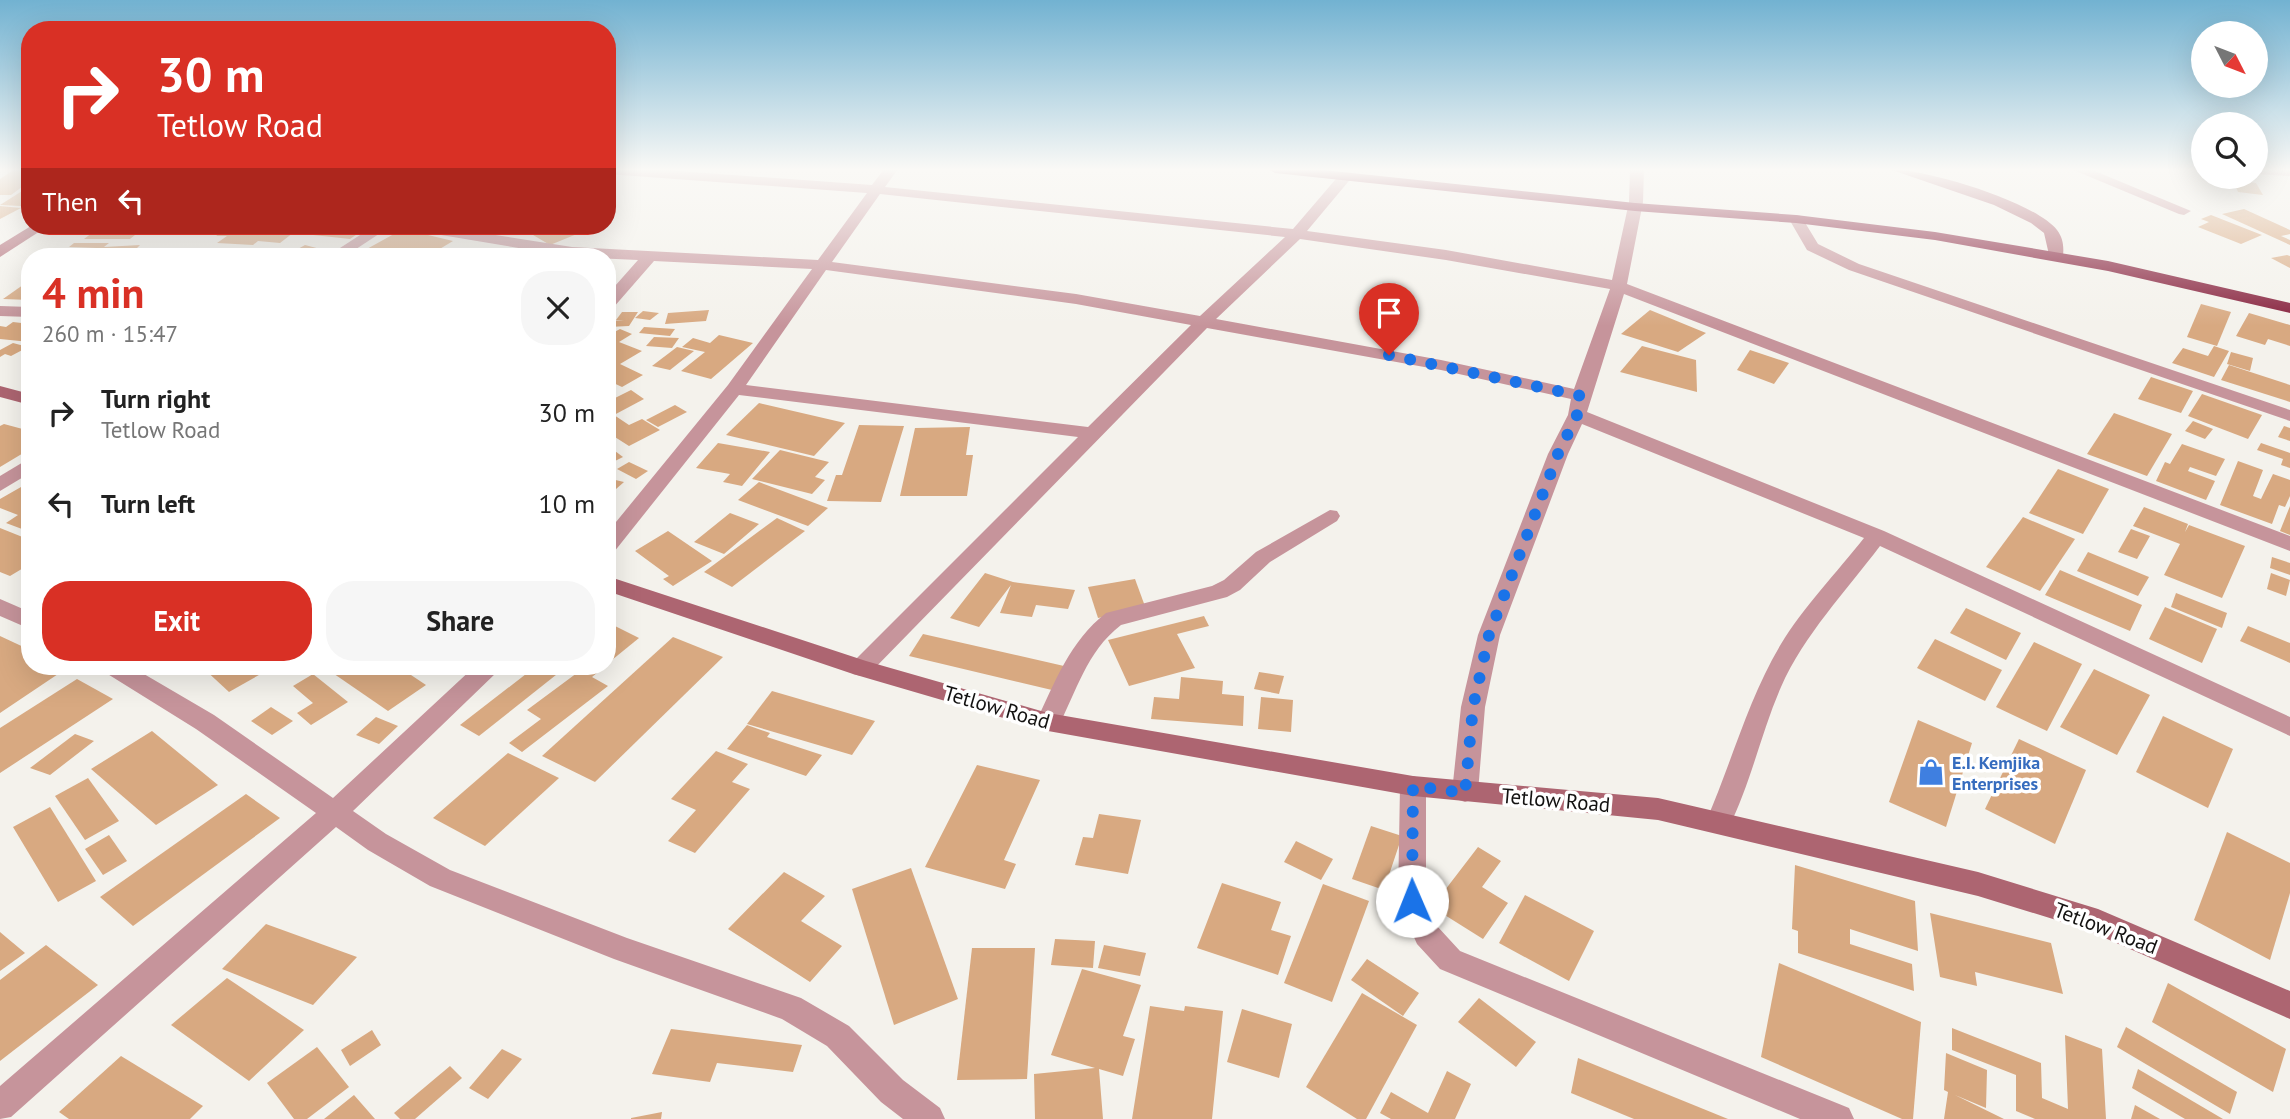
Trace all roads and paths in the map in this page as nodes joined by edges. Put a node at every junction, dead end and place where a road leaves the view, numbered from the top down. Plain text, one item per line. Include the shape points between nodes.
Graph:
1 (854, 221) edge
2 (1175, 221) edge
3 (1308, 221) edge
4 (1632, 221) edge
5 (1797, 221) edge
6 (1814, 221) edge
7 (1876, 221) edge
8 (2032, 221) edge
9 (21, 222) edge
10 (1297, 234) junction
11 (27, 235) edge
12 (369, 235) edge
13 (465, 235) edge
14 (0, 236) edge
15 (349, 248) edge
16 (542, 248) edge
17 (2056, 251) junction
18 (0, 252) edge
19 (616, 256) edge
20 (648, 258) junction
21 (821, 265) junction
22 (1619, 286) junction
23 (616, 295) edge
24 (2290, 298) edge
25 (2290, 308) edge
26 (0, 311) edge
27 (21, 312) edge
28 (1206, 322) junction
29 (734, 389) junction
30 (0, 390) edge
31 (21, 397) edge
32 (1579, 405) junction
33 (2290, 416) edge
34 (1093, 433) junction
35 (21, 470) edge
36 (0, 485) edge
37 (1330, 516) dead end
38 (616, 536) edge
39 (1877, 536) junction
40 (2290, 544) edge
41 (616, 586) edge
42 (0, 607) edge
43 (21, 617) edge
44 (861, 668) junction
45 (127, 675) edge
46 (480, 675) edge
47 (1048, 722) junction
48 (2290, 727) edge
49 (1413, 786) junction
50 (1465, 793) junction
51 (335, 812) junction
52 (1719, 821) junction
53 (2290, 1005) edge
54 (0, 1106) edge
55 (929, 1119) edge
56 (1838, 1119) edge

1 - 21 street
2 - 10 street
3 - 10 street
4 - 22 street
5 - 33 street via 1812,247 1854,267
6 - 17 highway
7 - 17 highway
8 - 17 street via 2050,232
9 - 14 street
10 - 22 street
10 - 28 street
11 - 18 street
12 - 15 street
13 - 16 street
17 - 24 highway via 2180,270
17 - 25 highway
19 - 20 street
20 - 21 street
20 - 23 street
21 - 28 street via 1076,299
21 - 29 street
22 - 32 street
22 - 40 street
26 - 27 street
28 - 32 street via 1441,365
28 - 34 street
29 - 34 street
29 - 38 street
30 - 31 street
32 - 39 street
32 - 50 street via 1489,635 1473,707
34 - 44 street
35 - 36 street
37 - 47 street via 1263,557 1219,592 1114,619 1100,627
39 - 48 street
39 - 52 street via 1791,646 1769,688
41 - 44 street, Tetlow Road
42 - 43 street
44 - 47 street, Tetlow Road
45 - 51 street via 205,722
46 - 51 street
47 - 49 street, Tetlow Road
49 - 50 street, Tetlow Road
49 - 56 street via 1412,901 1427,935 1450,960
50 - 52 street, Tetlow Road via 1658,809
51 - 54 street
51 - 55 street via 440,878 624,950 791,1008 838,1036 892,1091
52 - 53 street, Tetlow Road via 1978,884 2088,918

